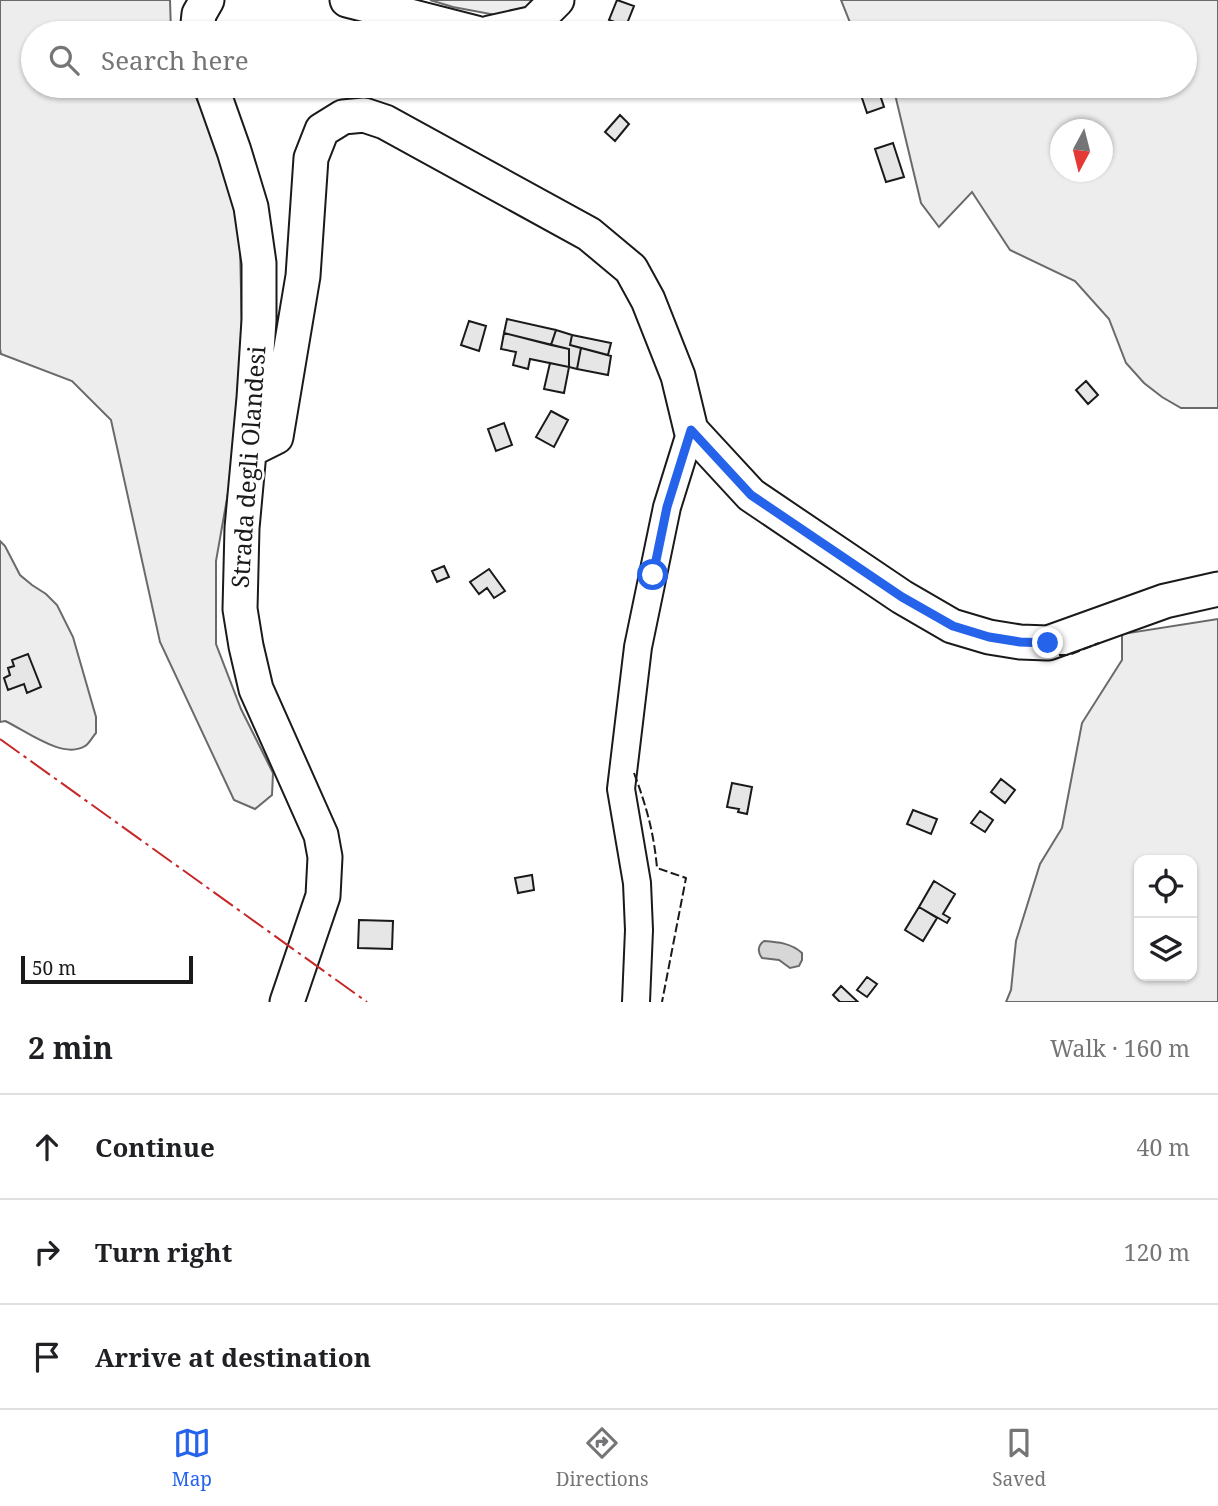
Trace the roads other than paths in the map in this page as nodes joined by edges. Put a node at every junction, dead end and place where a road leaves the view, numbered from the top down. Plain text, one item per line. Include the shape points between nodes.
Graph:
1 (207, 0) edge
2 (347, 0) edge
3 (557, 0) edge
4 (198, 21) edge
5 (429, 21) edge
6 (536, 21) edge
7 (215, 98) edge
8 (691, 430) junction
9 (250, 450) junction
10 (1218, 589) edge
11 (287, 1002) edge
12 (636, 1002) edge

1 - 4 main road
2 - 5 main road
3 - 6 main road
7 - 9 main road, Strada degli Olandesi via 251,207 259,263
8 - 9 main road via 678,376 631,269 589,234 385,122 364,115 343,117 322,130 311,158 303,276 276,437
8 - 10 main road via 751,495 902,597 953,626 989,637 1048,643 1165,601
8 - 12 street via 667,507 638,647 621,789 637,883
9 - 11 main road, Strada degli Olandesi via 240,609 246,646 256,689 321,835 325,857 323,896

